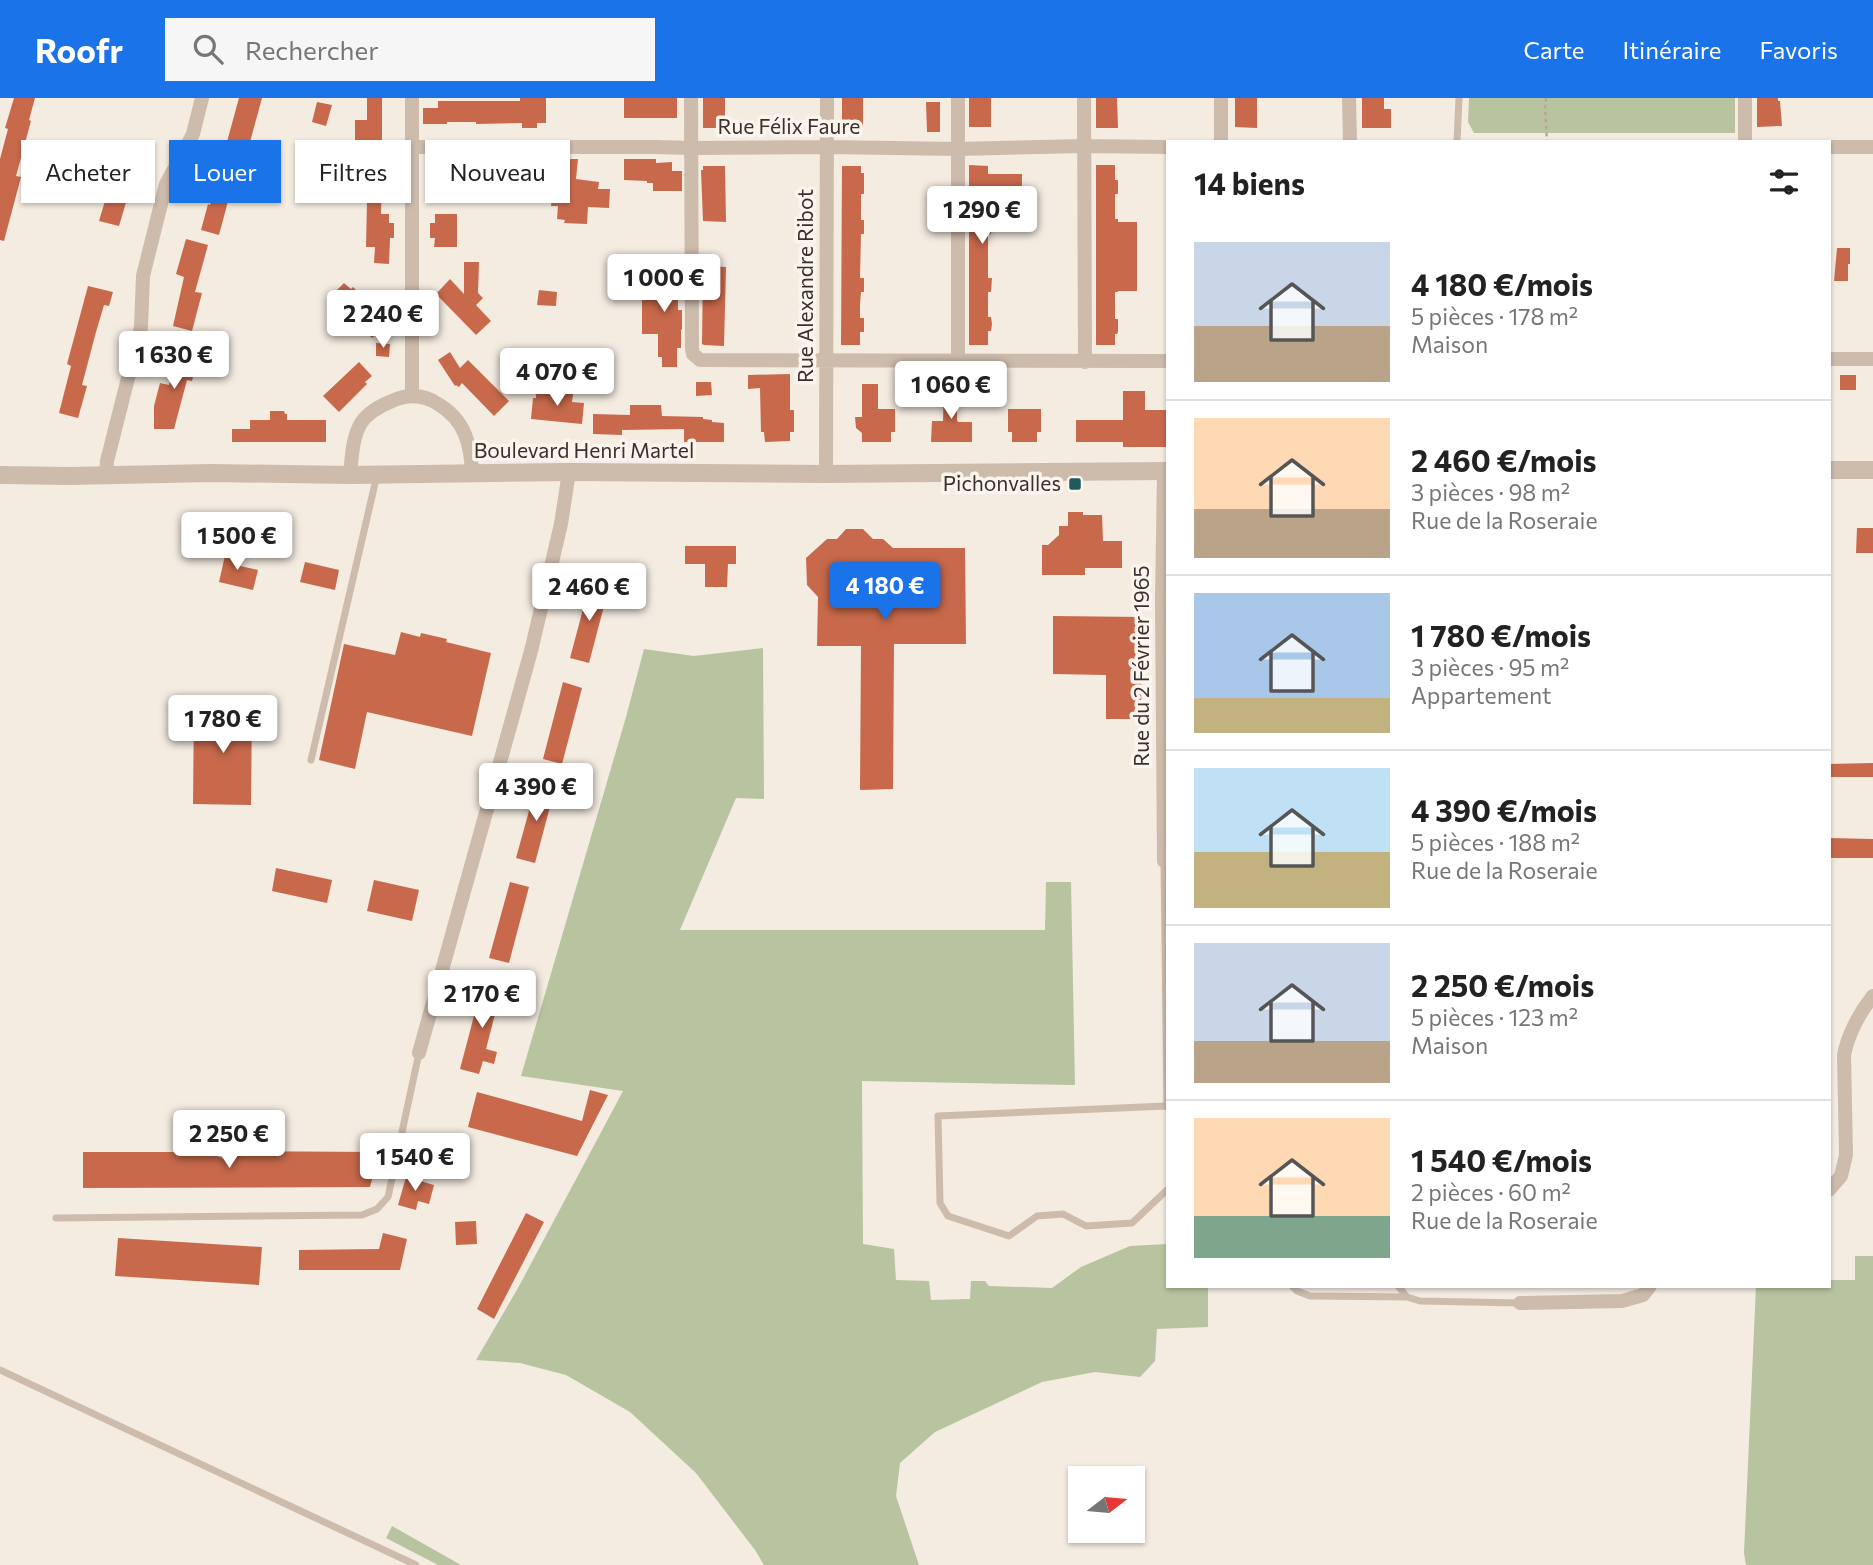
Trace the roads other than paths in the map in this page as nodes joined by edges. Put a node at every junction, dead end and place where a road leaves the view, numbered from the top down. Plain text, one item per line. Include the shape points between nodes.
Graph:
1 (202, 98) edge
2 (412, 98) edge
3 (691, 98) edge
4 (827, 98) edge
5 (958, 98) edge
6 (1084, 98) edge
7 (1221, 98) edge
8 (1349, 98) edge
9 (1459, 98) edge
10 (1745, 98) edge
11 (1221, 140) edge
12 (1350, 140) edge
13 (1457, 140) edge
14 (1745, 140) edge
15 (411, 146) junction
16 (1084, 146) junction
17 (827, 147) junction
18 (1166, 147) edge
19 (1831, 147) edge
20 (1873, 147) edge
21 (691, 148) junction
22 (958, 149) junction
23 (1831, 359) edge
24 (1873, 359) edge
25 (827, 360) junction
26 (958, 361) junction
27 (1166, 361) edge
28 (1085, 362) junction
29 (412, 395) junction
30 (1831, 470) edge
31 (1873, 470) edge
32 (1165, 471) edge
33 (569, 472) junction
34 (106, 474) junction
35 (377, 474) junction
36 (472, 474) junction
37 (826, 474) junction
38 (0, 475) edge
39 (350, 475) junction
40 (1165, 602) edge
41 (311, 760) dead end
42 (1166, 835) edge
43 (1164, 861) joint
44 (1873, 996) edge
45 (1166, 1024) edge
46 (419, 1054) joint
47 (1166, 1106) edge
48 (1831, 1188) edge
49 (1166, 1191) edge
50 (56, 1218) dead end
51 (1294, 1288) edge
52 (1400, 1288) edge
53 (1648, 1288) edge
54 (1408, 1297) junction
55 (1520, 1303) joint
56 (0, 1370) edge
57 (416, 1565) edge

1 - 34 street via 193,134 166,184 143,276 141,327
2 - 15 street
3 - 21 street
4 - 17 street, Rue Alexandre Ribot
5 - 22 street
6 - 16 street
7 - 11 street
8 - 12 street
9 - 13 lane
10 - 14 street
15 - 21 street, Rue Félix Faure
15 - 29 street
16 - 18 street, Rue Félix Faure
16 - 22 street, Rue Félix Faure
16 - 28 street
17 - 21 street, Rue Félix Faure
17 - 22 street, Rue Félix Faure
17 - 25 street, Rue Alexandre Ribot
19 - 20 street
21 - 25 street via 693,354 700,360
22 - 26 street
23 - 24 street
25 - 26 street
25 - 37 street, Rue Alexandre Ribot
26 - 28 street
27 - 28 street
29 - 36 street via 427,398 455,415 467,439
29 - 39 street via 378,407 363,419 355,435
30 - 31 street
32 - 37 street, Boulevard Henri Martel
32 - 40 street, Rue du 2 Février 1965
33 - 36 street, Boulevard Henri Martel
33 - 37 street, Boulevard Henri Martel
33 - 46 street via 531,651
34 - 38 street, Boulevard Henri Martel
34 - 39 street, Boulevard Henri Martel
35 - 36 street, Boulevard Henri Martel
35 - 39 street, Boulevard Henri Martel
35 - 41 lane
40 - 42 street, Rue du 2 Février 1965
42 - 43 street, Rue du 2 Février 1965
43 - 45 lane
44 - 48 street via 1851,1032 1844,1055 1846,1155 1841,1176
46 - 50 lane via 388,1197 377,1209 362,1215
47 - 49 lane via 938,1116 940,1203 948,1216 1009,1236 1037,1216 1063,1214 1086,1226 1132,1223
51 - 54 lane via 1310,1296
52 - 54 lane
53 - 55 street via 1643,1295 1622,1301
54 - 55 lane
56 - 57 lane

